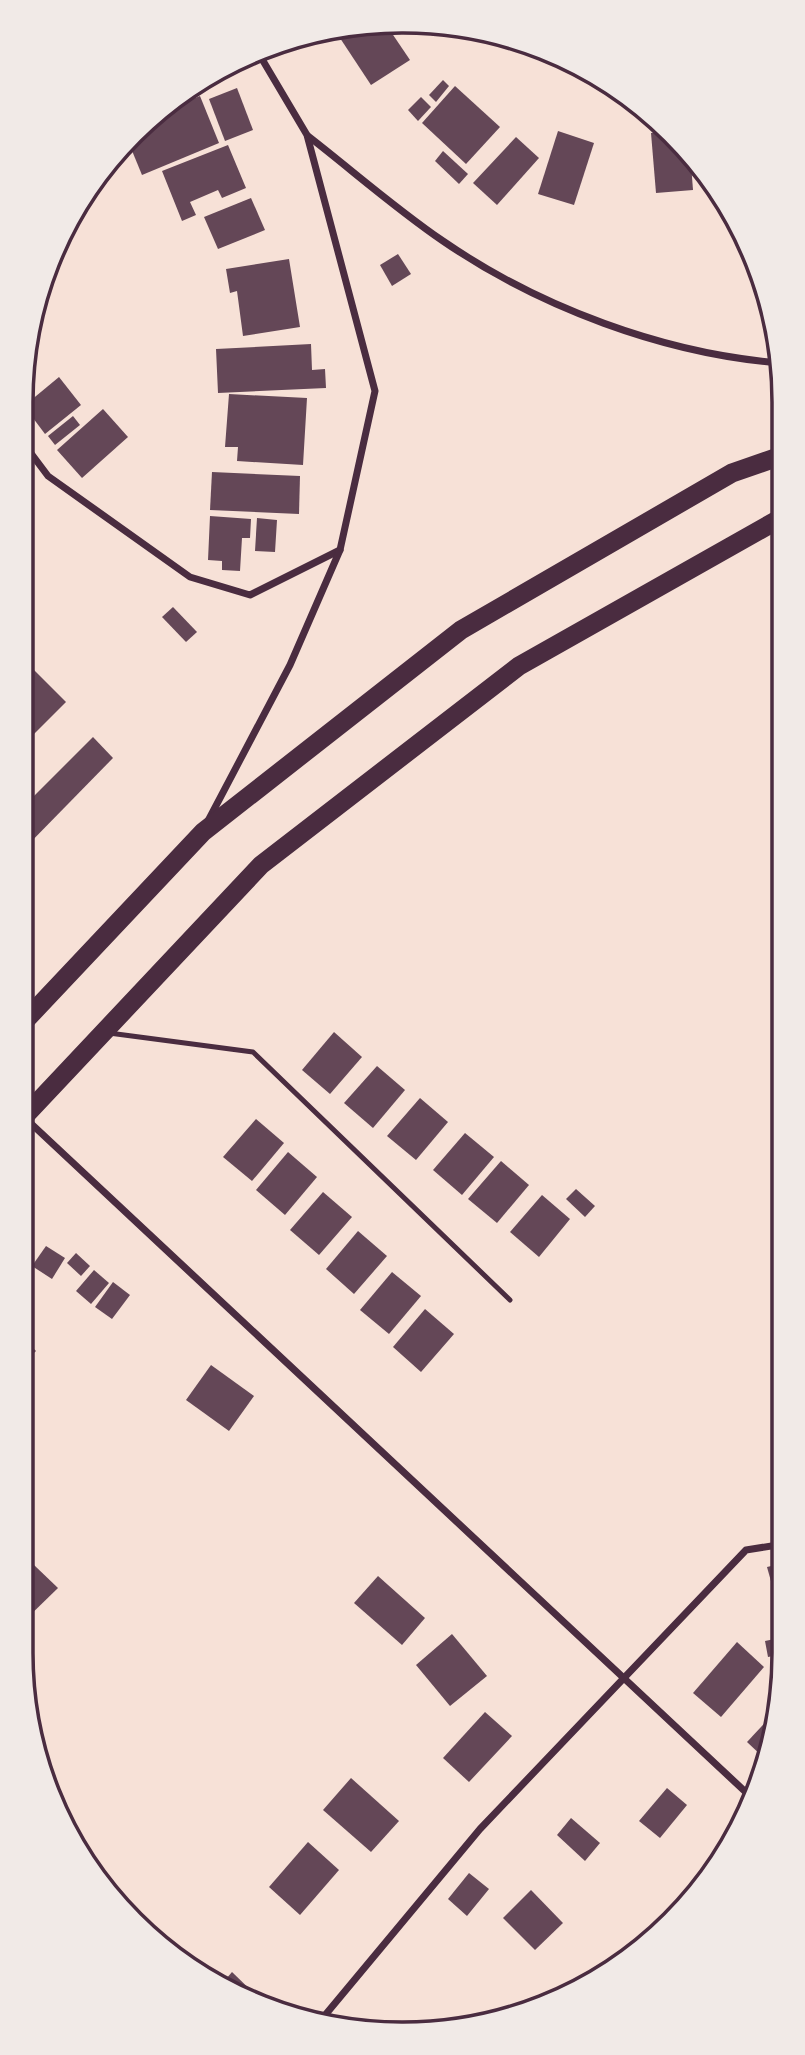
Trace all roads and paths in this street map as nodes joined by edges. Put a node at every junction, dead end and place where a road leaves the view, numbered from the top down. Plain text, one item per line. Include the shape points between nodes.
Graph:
1 (263, 60) edge
2 (307, 135) junction
3 (770, 362) edge
4 (33, 456) edge
5 (772, 459) edge
6 (772, 523) edge
7 (340, 550) junction
8 (203, 832) junction
9 (33, 1012) edge
10 (103, 1032) junction
11 (33, 1105) edge
12 (33, 1128) edge
13 (510, 1300) dead end
14 (772, 1546) edge
15 (623, 1679) junction
16 (745, 1791) edge
17 (326, 2014) edge

1 - 2 street
2 - 3 street via 444,241 551,303 649,338 740,360
2 - 7 street via 375,391
4 - 7 street via 48,476 190,578 250,595
5 - 8 highway via 732,473 461,629
6 - 10 highway via 519,666 261,864
7 - 8 street via 290,665
8 - 9 highway
10 - 11 highway
10 - 13 lane via 253,1052
12 - 15 street
14 - 15 street via 746,1550
15 - 16 street
15 - 17 street via 480,1829

